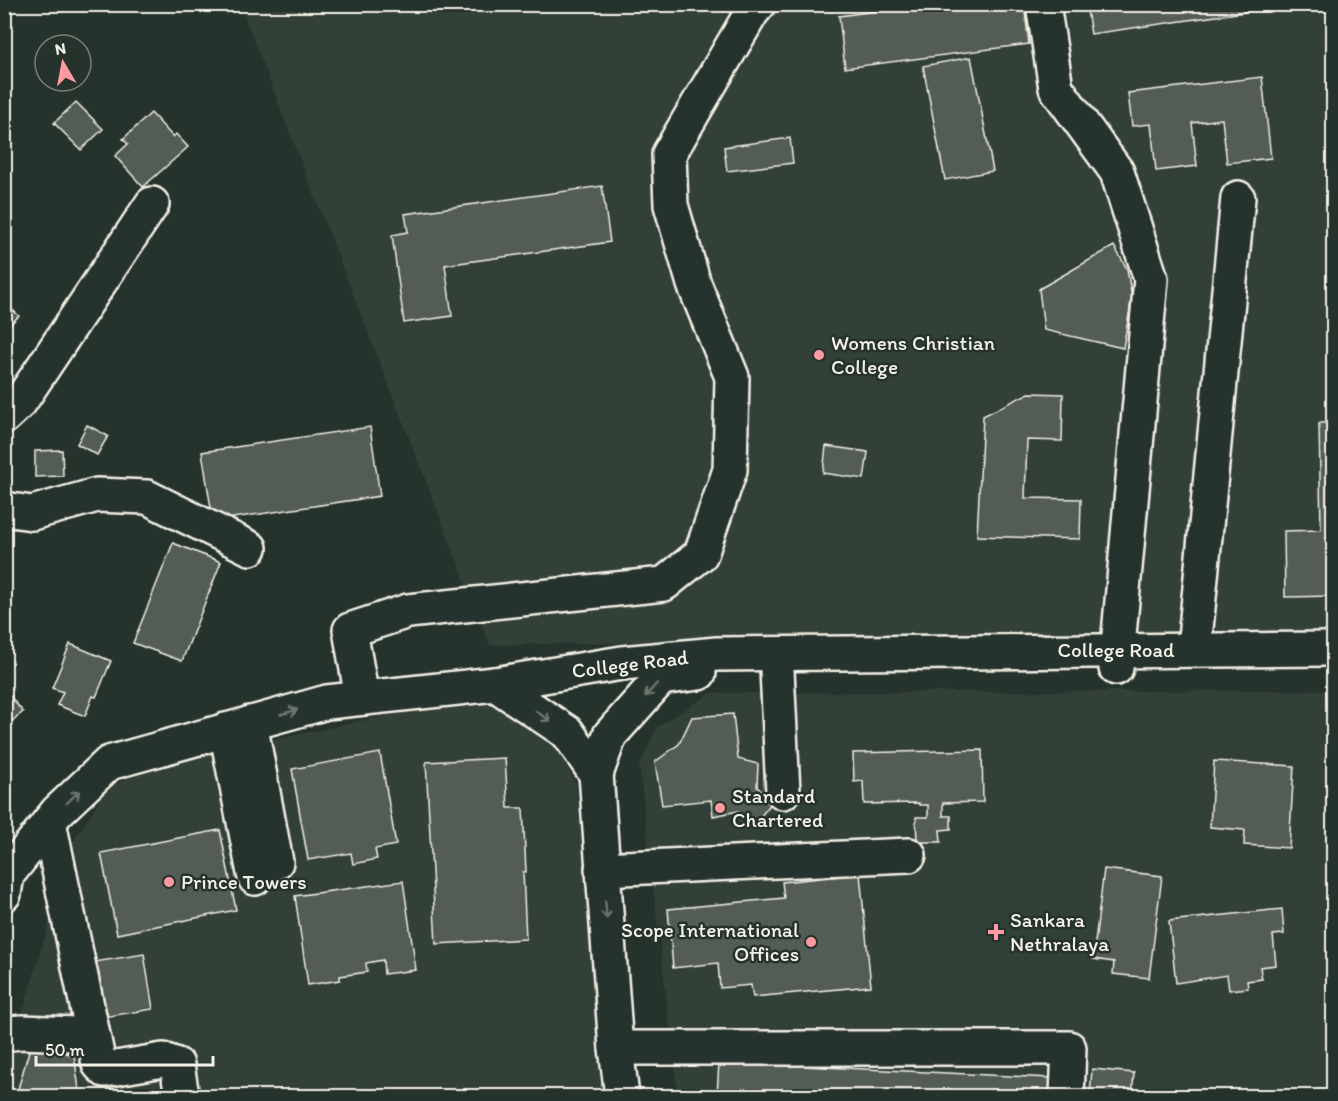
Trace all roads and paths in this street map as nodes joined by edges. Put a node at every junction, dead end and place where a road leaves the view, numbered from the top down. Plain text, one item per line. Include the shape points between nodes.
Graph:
1 (759, 4) edge
2 (1043, 4) edge
3 (1238, 198) dead end
4 (152, 204) dead end
5 (4, 417) edge
6 (4, 509) edge
7 (250, 548) dead end
8 (1194, 649) junction
9 (1334, 649) edge
10 (1117, 659) junction
11 (1334, 667) edge
12 (777, 670) junction
13 (495, 684) junction
14 (362, 698) junction
15 (238, 727) junction
16 (596, 774) junction
17 (783, 792) dead end
18 (49, 822) junction
19 (909, 855) dead end
20 (602, 869) junction
21 (266, 870) dead end
22 (5, 881) edge
23 (4, 1034) edge
24 (76, 1034) dead end
25 (616, 1048) junction
26 (182, 1096) edge
27 (622, 1096) edge
28 (1067, 1096) edge

1 - 14 main road via 669,154 671,205 694,284 732,377 730,471 701,554 664,584 408,611 350,630
2 - 10 main road via 1056,88 1117,172 1152,279
3 - 8 main road
4 - 5 main road via 20,402
6 - 7 main road via 32,513 98,495 147,497
8 - 9 main road, College Road
8 - 10 main road, College Road
10 - 11 main road, College Road
10 - 12 main road, College Road
10 - 13 main road, College Road via 717,654 622,663
12 -> 16 main road, College Road via 717,670 662,678 610,735
12 - 17 main road
13 - 14 main road, College Road
13 -> 16 main road via 568,734
15 -> 14 main road, College Road via 327,702
18 -> 15 main road, College Road via 109,763
15 - 21 main road
16 - 20 main road
18 - 22 main road, College Road
18 - 26 main road via 99,1064 105,1070 114,1070 170,1061 177,1065
19 - 20 main road
20 -> 25 main road
23 - 24 main road
25 - 27 main road
25 - 28 main road via 1069,1048

